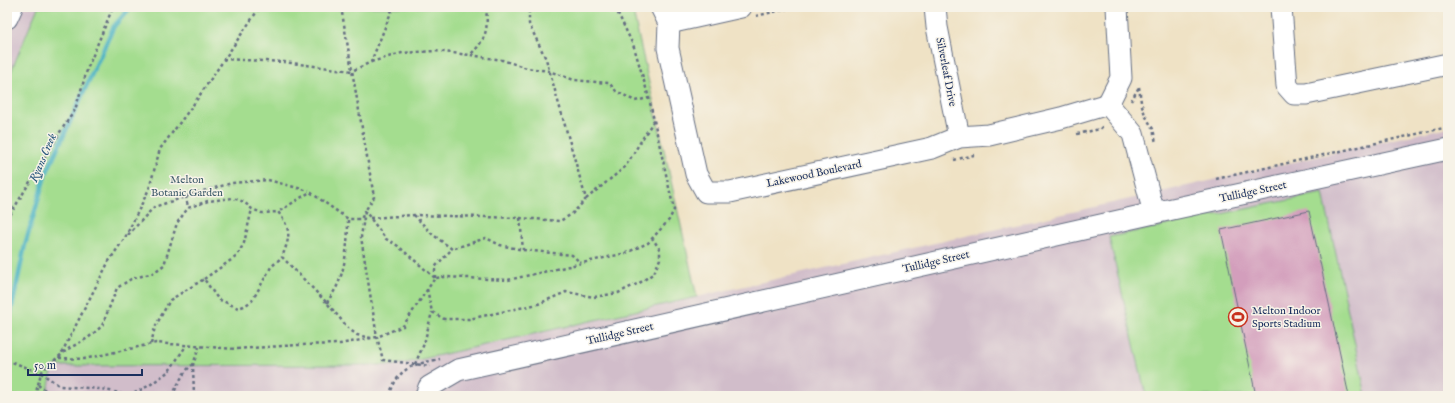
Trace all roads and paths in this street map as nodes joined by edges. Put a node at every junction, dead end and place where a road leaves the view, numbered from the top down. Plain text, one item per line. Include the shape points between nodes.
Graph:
1 (12, 7) edge
2 (113, 7) edge
3 (260, 7) edge
4 (341, 7) edge
5 (394, 7) edge
6 (486, 7) edge
7 (529, 7) edge
8 (615, 7) edge
9 (795, 7) edge
10 (935, 7) edge
11 (1117, 7) edge
12 (1282, 7) edge
13 (746, 12) edge
14 (665, 15) edge
15 (7, 18) edge
16 (470, 55) junction
17 (223, 59) junction
18 (371, 62) junction
19 (1448, 64) edge
20 (352, 71) junction
21 (549, 71) junction
22 (1139, 80) dead end
23 (649, 98) junction
24 (1108, 104) junction
25 (654, 120) junction
26 (959, 137) junction
27 (1156, 144) dead end
28 (1448, 149) edge
29 (979, 154) dead end
30 (949, 161) dead end
31 (310, 192) junction
32 (186, 196) junction
33 (586, 199) junction
34 (188, 208) junction
35 (252, 209) junction
36 (365, 211) junction
37 (278, 212) junction
38 (1154, 213) junction
39 (414, 214) junction
40 (370, 218) junction
41 (520, 218) junction
42 (348, 219) junction
43 (7, 220) edge
44 (126, 236) junction
45 (652, 239) junction
46 (452, 249) junction
47 (523, 250) junction
48 (282, 257) junction
49 (581, 263) junction
50 (435, 278) junction
51 (204, 279) junction
52 (427, 289) junction
53 (326, 303) junction
54 (432, 312) junction
55 (372, 338) junction
56 (377, 338) junction
57 (151, 344) junction
58 (186, 346) junction
59 (199, 347) junction
60 (59, 358) junction
61 (8, 360) edge
62 (415, 364) junction
63 (193, 365) junction
64 (458, 370) junction
65 (41, 373) junction
66 (38, 385) junction
67 (428, 392) edge
68 (35, 396) edge
69 (50, 396) edge
70 (125, 396) edge
71 (129, 396) edge
72 (172, 396) edge
73 (194, 396) edge

1 - 15 street
2 - 43 path via 88,67 75,110
3 - 17 path
4 - 20 path
5 - 18 path
6 - 16 path via 487,24 481,44
7 - 21 path via 529,24
8 - 23 path via 634,47
9 - 13 path
10 - 26 street, Silverleaf Drive
11 - 24 street via 1121,78
12 - 19 street via 1287,86 1294,94 1306,94
13 - 14 street
14 - 26 street, Lakewood Boulevard via 668,48 696,174 706,192 730,192 754,187 932,148
16 - 18 path via 435,51 402,54
16 - 21 path
17 - 20 path via 284,62
17 - 44 path via 160,150 149,189
18 - 20 path
20 - 36 path via 374,197
21 - 23 path via 574,80 609,83 616,91 635,101
21 - 33 path
22 - 27 path via 1141,102 1153,129
23 - 25 path
24 - 26 street, Lakewood Boulevard via 989,135
24 - 38 street via 1133,134
25 - 33 path via 625,167
25 - 45 path via 674,210 669,220
28 - 38 street, Tullidge Street
29 - 30 path
31 - 32 path via 268,180 232,183
31 - 37 path
31 - 42 path
32 - 34 path
32 - 44 path via 154,207
33 - 41 path via 572,214 560,221
34 - 35 path via 208,201 233,198 244,202
34 - 60 path via 177,223 164,265 153,273 131,279 117,288 102,326
35 - 37 path via 262,213
35 - 51 path via 244,244 237,256
36 - 40 path
36 - 42 path via 361,219
36 - 56 path via 361,238
37 - 48 path via 287,228 288,241
38 - 64 street, Tullidge Street
39 - 40 path
39 - 41 path
39 - 46 path via 432,234
40 - 50 path via 386,239
41 - 47 path
42 - 53 path via 348,241 338,284
44 - 60 path
45 - 49 path via 648,244 626,253
45 - 54 path via 660,250 660,259 654,273 618,293 594,297 566,292 538,304 470,319 444,320
46 - 47 path via 486,238 500,245
46 - 50 path via 435,267
47 - 49 path via 572,255
48 - 51 path via 271,267 252,301 238,308 218,299
48 - 53 path
49 - 50 path via 508,280
50 - 52 path
51 - 57 path via 170,300 155,327
52 - 54 path
52 - 56 path via 403,326
53 - 55 path via 349,329 358,335
54 - 62 path via 424,344
55 - 56 path
55 - 59 path via 340,344 298,344 236,349
56 - 62 path via 383,360
57 - 58 path
57 - 60 path via 84,359
58 - 59 path
58 - 71 path via 169,371 150,386
59 - 63 path
60 - 65 path
61 - 65 path
62 - 64 path
63 - 72 path via 181,378
63 - 73 path
64 - 67 street, Tullidge Street
65 - 66 path
65 - 70 path via 60,386 101,389
66 - 68 path
66 - 69 path

